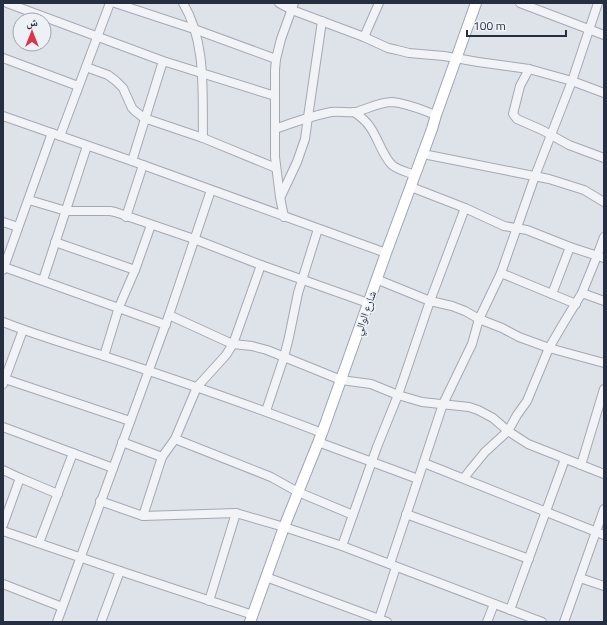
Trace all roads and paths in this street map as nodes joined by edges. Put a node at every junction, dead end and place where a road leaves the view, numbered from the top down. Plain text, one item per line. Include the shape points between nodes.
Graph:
1 (7, 3) edge
2 (110, 3) edge
3 (115, 3) edge
4 (183, 3) edge
5 (279, 3) edge
6 (379, 3) edge
7 (476, 3) edge
8 (520, 3) edge
9 (598, 3) edge
10 (293, 6) edge
11 (322, 21) junction
12 (194, 29) junction
13 (589, 29) junction
14 (604, 35) edge
15 (98, 36) junction
16 (364, 37) junction
17 (3, 58) edge
18 (456, 58) junction
19 (163, 60) junction
20 (276, 60) junction
21 (86, 67) junction
22 (529, 68) junction
23 (202, 73) junction
24 (572, 82) junction
25 (78, 86) junction
26 (604, 93) edge
27 (275, 96) junction
28 (354, 112) junction
29 (436, 115) junction
30 (3, 116) edge
31 (144, 118) junction
32 (308, 118) junction
33 (275, 129) junction
34 (52, 133) junction
35 (552, 135) junction
36 (60, 136) junction
37 (203, 138) junction
38 (87, 146) junction
39 (423, 154) junction
40 (604, 158) edge
41 (132, 161) junction
42 (143, 165) junction
43 (276, 168) junction
44 (415, 175) junction
45 (535, 176) junction
46 (411, 187) junction
47 (211, 190) junction
48 (280, 197) junction
49 (29, 200) junction
50 (604, 202) edge
51 (465, 208) junction
52 (66, 211) junction
53 (126, 217) junction
54 (284, 217) junction
55 (3, 222) edge
56 (151, 225) junction
57 (18, 228) junction
58 (516, 228) junction
59 (318, 229) junction
60 (604, 237) edge
61 (194, 239) junction
62 (55, 242) junction
63 (570, 246) junction
64 (386, 253) junction
65 (601, 257) edge
66 (261, 265) junction
67 (4, 268) edge
68 (135, 270) junction
69 (501, 273) junction
70 (376, 279) junction
71 (43, 280) junction
72 (301, 280) junction
73 (582, 293) junction
74 (552, 294) junction
75 (430, 300) junction
76 (604, 301) edge
77 (368, 304) junction
78 (576, 304) junction
79 (119, 307) junction
80 (169, 315) junction
81 (479, 319) junction
82 (3, 322) edge
83 (166, 325) junction
84 (23, 330) junction
85 (233, 344) junction
86 (549, 348) junction
87 (104, 356) junction
88 (284, 357) junction
89 (604, 363) edge
90 (148, 371) junction
91 (341, 380) junction
92 (4, 381) edge
93 (197, 387) junction
94 (604, 389) edge
95 (398, 395) junction
96 (603, 399) edge
97 (443, 404) junction
98 (266, 411) junction
99 (130, 421) junction
100 (4, 430) edge
101 (508, 431) junction
102 (320, 437) junction
103 (175, 439) junction
104 (122, 442) junction
105 (73, 453) junction
106 (162, 457) junction
107 (565, 459) junction
108 (371, 462) junction
109 (424, 463) junction
110 (581, 465) junction
111 (113, 468) junction
112 (3, 470) edge
113 (604, 474) edge
114 (20, 478) junction
115 (464, 478) junction
116 (418, 479) junction
117 (298, 492) junction
118 (58, 494) junction
119 (100, 501) junction
120 (604, 509) edge
121 (546, 512) junction
122 (236, 513) junction
123 (406, 514) junction
124 (353, 515) junction
125 (143, 516) junction
126 (3, 525) edge
127 (284, 527) junction
128 (3, 531) edge
129 (600, 534) edge
130 (39, 543) junction
131 (342, 546) junction
132 (80, 557) junction
133 (529, 559) junction
134 (393, 566) junction
135 (120, 571) junction
136 (266, 577) junction
137 (580, 578) junction
138 (3, 584) edge
139 (604, 586) edge
140 (209, 601) junction
141 (494, 604) junction
142 (62, 606) junction
143 (510, 610) junction
144 (251, 618) edge
145 (378, 620) edge
146 (57, 622) edge
147 (102, 622) edge
148 (387, 622) edge
149 (487, 622) edge
150 (542, 622) edge
151 (564, 622) edge

1 - 15 street
2 - 15 street
3 - 12 street
4 - 12 street
5 - 10 street
6 - 16 street
7 - 18 main road, شارع الوالي
8 - 13 street
9 - 13 street
10 - 11 street
10 - 20 street
11 - 16 street
11 - 32 street
12 - 20 street
12 - 23 street
13 - 14 street
13 - 24 street
15 - 19 street
15 - 21 street
16 - 18 street via 388,48 409,53
17 - 25 street
18 - 22 street
18 - 29 main road, شارع الوالي
19 - 23 street
19 - 31 street
20 - 27 street
21 - 25 street
21 - 31 street via 108,75 116,81 135,111
22 - 24 street
22 - 35 street via 520,86 513,114 517,119
23 - 27 street
23 - 37 street
24 - 26 street
24 - 35 street
25 - 36 street
27 - 33 street
28 - 29 street via 390,102
28 - 32 street via 333,112
28 - 44 street via 370,127 392,164
29 - 39 main road, شارع الوالي
30 - 34 street
31 - 37 street
31 - 41 street
32 - 33 street
32 - 48 street via 305,139 297,162
33 - 43 street
34 - 36 street
34 - 49 street
35 - 40 street
35 - 45 street
36 - 38 street
37 - 43 street
38 - 41 street
38 - 52 street
39 - 44 main road, شارع الوالي
39 - 45 street
41 - 42 street
42 - 47 street
42 - 53 street
43 - 48 street
44 - 46 main road, شارع الوالي
45 - 50 street via 574,186
45 - 58 street
46 - 51 street
46 - 64 main road, شارع الوالي
47 - 54 street
47 - 61 street
48 - 54 street
49 - 52 street
49 - 57 street
51 - 58 street via 504,226
51 - 75 street
52 - 53 street via 110,211
52 - 62 street
53 - 56 street
54 - 59 street
55 - 57 street
56 - 61 street
56 - 68 street
57 - 67 street
58 - 63 street
58 - 69 street
59 - 64 street
59 - 72 street
60 - 65 street
61 - 66 street
61 - 80 street
62 - 68 street
62 - 71 street
63 - 65 street
63 - 74 street
64 - 70 main road, شارع الوالي
65 - 73 street
66 - 72 street
66 - 85 street
67 - 71 street
68 - 79 street
69 - 74 street
69 - 81 street
70 - 75 street
70 - 77 main road, شارع الوالي
71 - 79 street
72 - 77 street
72 - 88 street
73 - 76 street
73 - 78 street
74 - 78 street
75 - 81 street via 461,309
75 - 95 street
77 - 91 main road, شارع الوالي
78 - 86 street
79 - 83 street
79 - 87 street
80 - 83 street
80 - 85 street
81 - 86 street
81 - 97 street via 472,344
82 - 84 street
83 - 90 street
84 - 87 street
84 - 92 street
85 - 88 street via 267,350
85 - 93 street
86 - 89 street
86 - 101 street via 527,401
87 - 90 street
88 - 91 street
88 - 98 street
90 - 93 street
90 - 99 street
91 - 95 street via 371,384
91 - 102 main road, شارع الوالي
92 - 99 street
93 - 98 street
93 - 103 street
94 - 96 street
95 - 97 street via 422,402
95 - 108 street
96 - 110 street
97 - 101 street via 478,410 493,418
97 - 109 street
98 - 102 street
99 - 104 street
100 - 105 street
101 - 107 street via 528,444
101 - 115 street
102 - 108 street
102 - 117 main road, شارع الوالي
103 - 106 street
103 - 117 street via 271,477
104 - 106 street
104 - 111 street
105 - 111 street
105 - 118 street
106 - 125 street
107 - 110 street
107 - 121 street
108 - 116 street
108 - 124 street
109 - 115 street
109 - 116 street
110 - 113 street
111 - 119 street
112 - 114 street
114 - 118 street
114 - 126 street
115 - 121 street
116 - 123 street
117 - 124 street
117 - 127 main road, شارع الوالي
118 - 130 street
119 - 125 street
119 - 132 street
120 - 129 street
121 - 129 street
121 - 133 street
122 - 125 street
122 - 127 street
122 - 140 street
123 - 133 street
123 - 134 street
124 - 131 street
127 - 131 street
127 - 136 main road, شارع الوالي
128 - 130 street
129 - 137 street
130 - 132 street
131 - 134 street
132 - 135 street
132 - 142 street
133 - 143 street
134 - 141 street
134 - 145 street
135 - 140 street
135 - 147 street
136 - 144 main road, شارع الوالي
136 - 145 street
137 - 139 street
137 - 151 street
138 - 142 street
140 - 144 street
141 - 143 street
141 - 149 street
142 - 146 street
143 - 150 street
145 - 148 street

